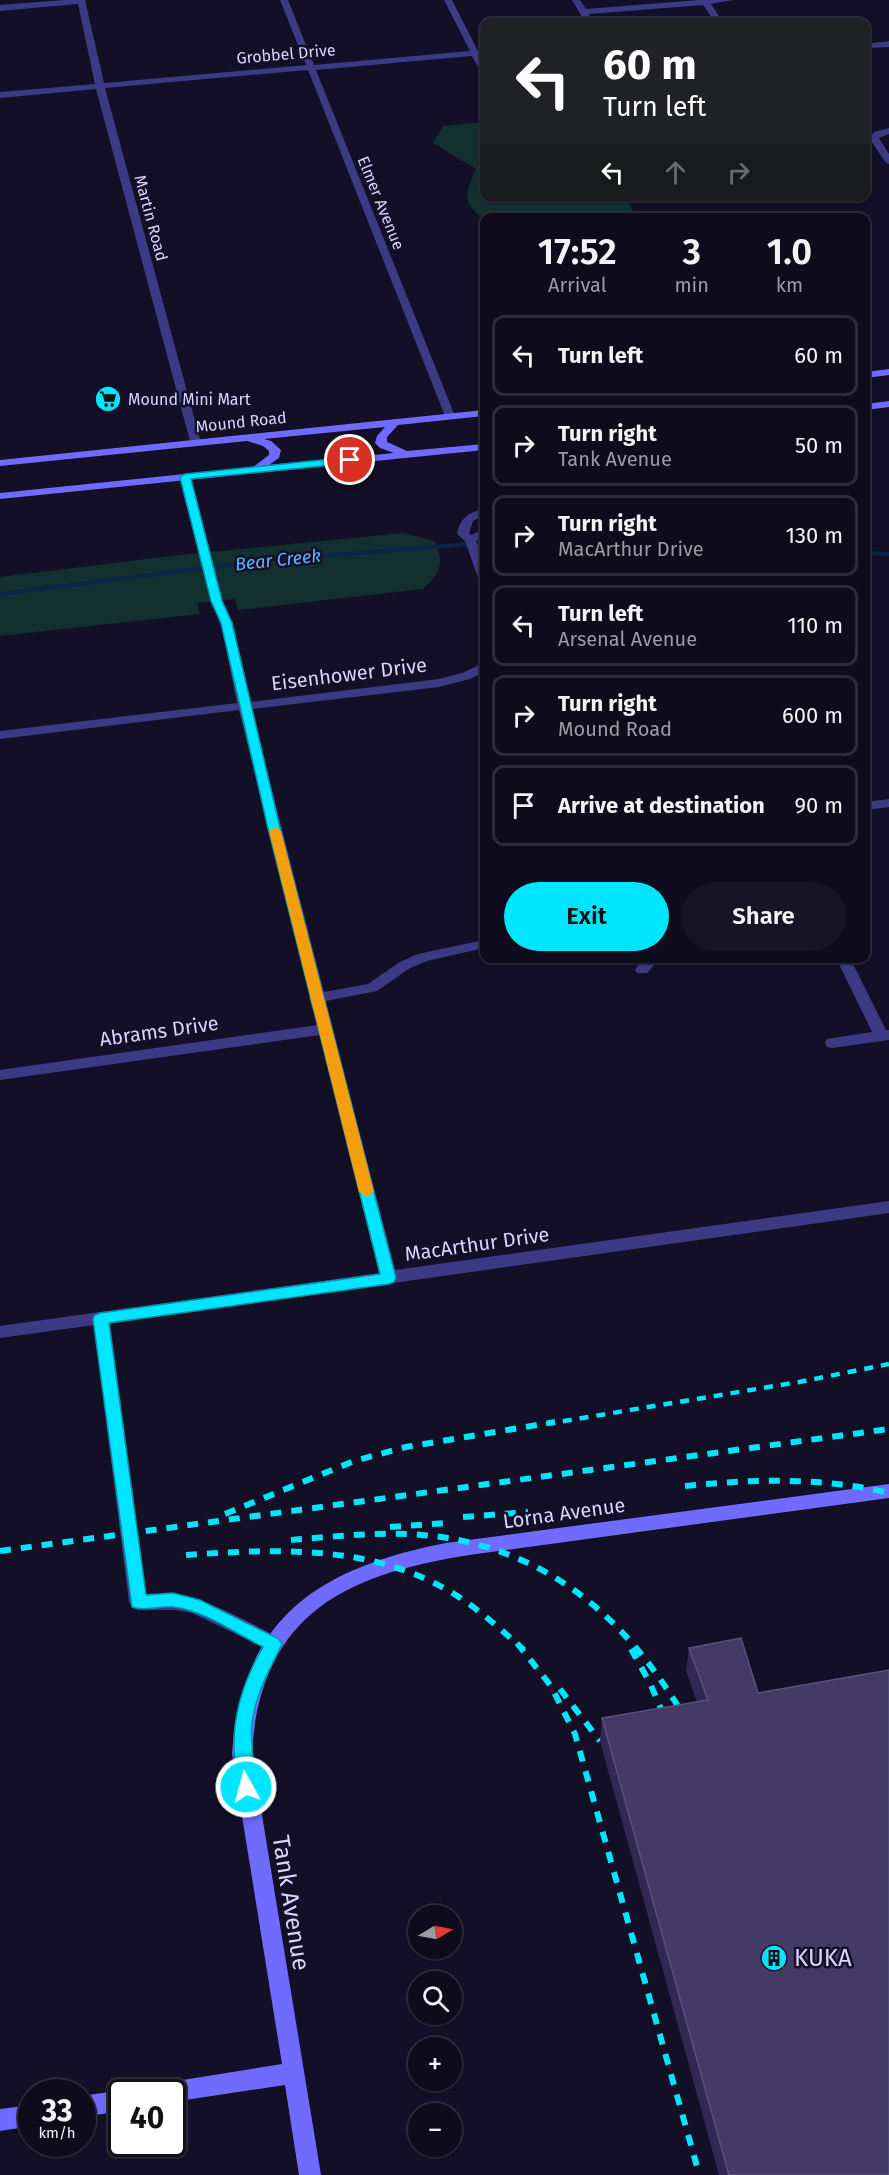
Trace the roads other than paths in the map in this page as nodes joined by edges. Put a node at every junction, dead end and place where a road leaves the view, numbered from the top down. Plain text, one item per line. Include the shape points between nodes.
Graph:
1 (81, 0) edge
2 (284, 0) edge
3 (448, 0) edge
4 (576, 0) edge
5 (729, 0) edge
6 (705, 2) junction
7 (0, 8) edge
8 (584, 12) junction
9 (588, 18) edge
10 (716, 18) edge
11 (889, 44) edge
12 (870, 46) edge
13 (475, 53) junction
14 (480, 62) edge
15 (311, 67) junction
16 (100, 86) junction
17 (0, 95) edge
18 (889, 131) edge
19 (889, 161) edge
20 (889, 372) edge
21 (870, 374) edge
22 (889, 404) edge
23 (870, 406) edge
24 (480, 413) edge
25 (450, 416) junction
26 (394, 423) junction
27 (244, 438) junction
28 (195, 443) junction
29 (480, 447) edge
30 (411, 454) junction
31 (0, 463) edge
32 (255, 470) junction
33 (185, 477) junction
34 (0, 496) edge
35 (480, 513) edge
36 (480, 534) edge
37 (470, 540) junction
38 (480, 568) edge
39 (480, 669) edge
40 (244, 705) junction
41 (0, 735) edge
42 (889, 803) edge
43 (870, 805) edge
44 (480, 945) edge
45 (648, 963) edge
46 (846, 963) edge
47 (642, 970) dead end
48 (316, 998) junction
49 (324, 1029) junction
50 (885, 1035) edge
51 (832, 1043) dead end
52 (0, 1075) edge
53 (889, 1207) edge
54 (389, 1278) junction
55 (100, 1319) junction
56 (0, 1332) edge
57 (889, 1491) edge
58 (273, 1644) junction
59 (293, 2073) junction
60 (186, 2090) edge
61 (18, 2117) edge
62 (0, 2120) edge
63 (310, 2175) edge

1 - 7 street
1 - 16 street, Martin Road
2 - 15 street, Elmer Avenue
3 - 13 street
4 - 8 street
5 - 6 street
6 - 8 street
6 - 10 street
8 - 9 street
11 - 12 street
13 - 14 street
13 - 15 street, Grobbel Drive
15 - 16 street, Grobbel Drive
15 - 25 street, Elmer Avenue
16 - 17 street, Grobbel Drive
16 - 28 street, Martin Road
18 - 19 street via 874,138
20 - 21 main road
22 - 23 main road
24 - 25 main road, Mound Road
25 - 26 main road, Mound Road
26 - 27 main road, Mound Road
26 - 30 main road via 381,443
27 - 28 main road, Mound Road
27 - 32 main road via 267,443 275,450 269,462
28 - 31 main road, Mound Road
29 - 30 main road
30 - 32 main road
32 - 33 main road
33 - 34 main road
33 - 40 street via 217,601 227,623
35 - 37 street via 465,522 463,534
36 - 37 street
37 - 38 street
39 - 40 street, Eisenhower Drive via 439,683
40 - 41 street, Eisenhower Drive
40 - 48 street
42 - 43 street
44 - 48 street via 423,957 372,988
45 - 47 street
46 - 50 street
48 - 49 street
49 - 52 street, Abrams Drive
49 - 54 street
50 - 51 street
53 - 54 street, MacArthur Drive
54 - 55 street, MacArthur Drive
55 - 56 street, MacArthur Drive
55 - 58 street via 138,1602 173,1600 200,1607
57 - 58 main road, Lorna Avenue via 386,1564 331,1589
58 - 59 main road, Tank Avenue via 249,1694 242,1754
59 - 60 main road
59 - 63 main road, Tank Avenue
61 - 62 main road

